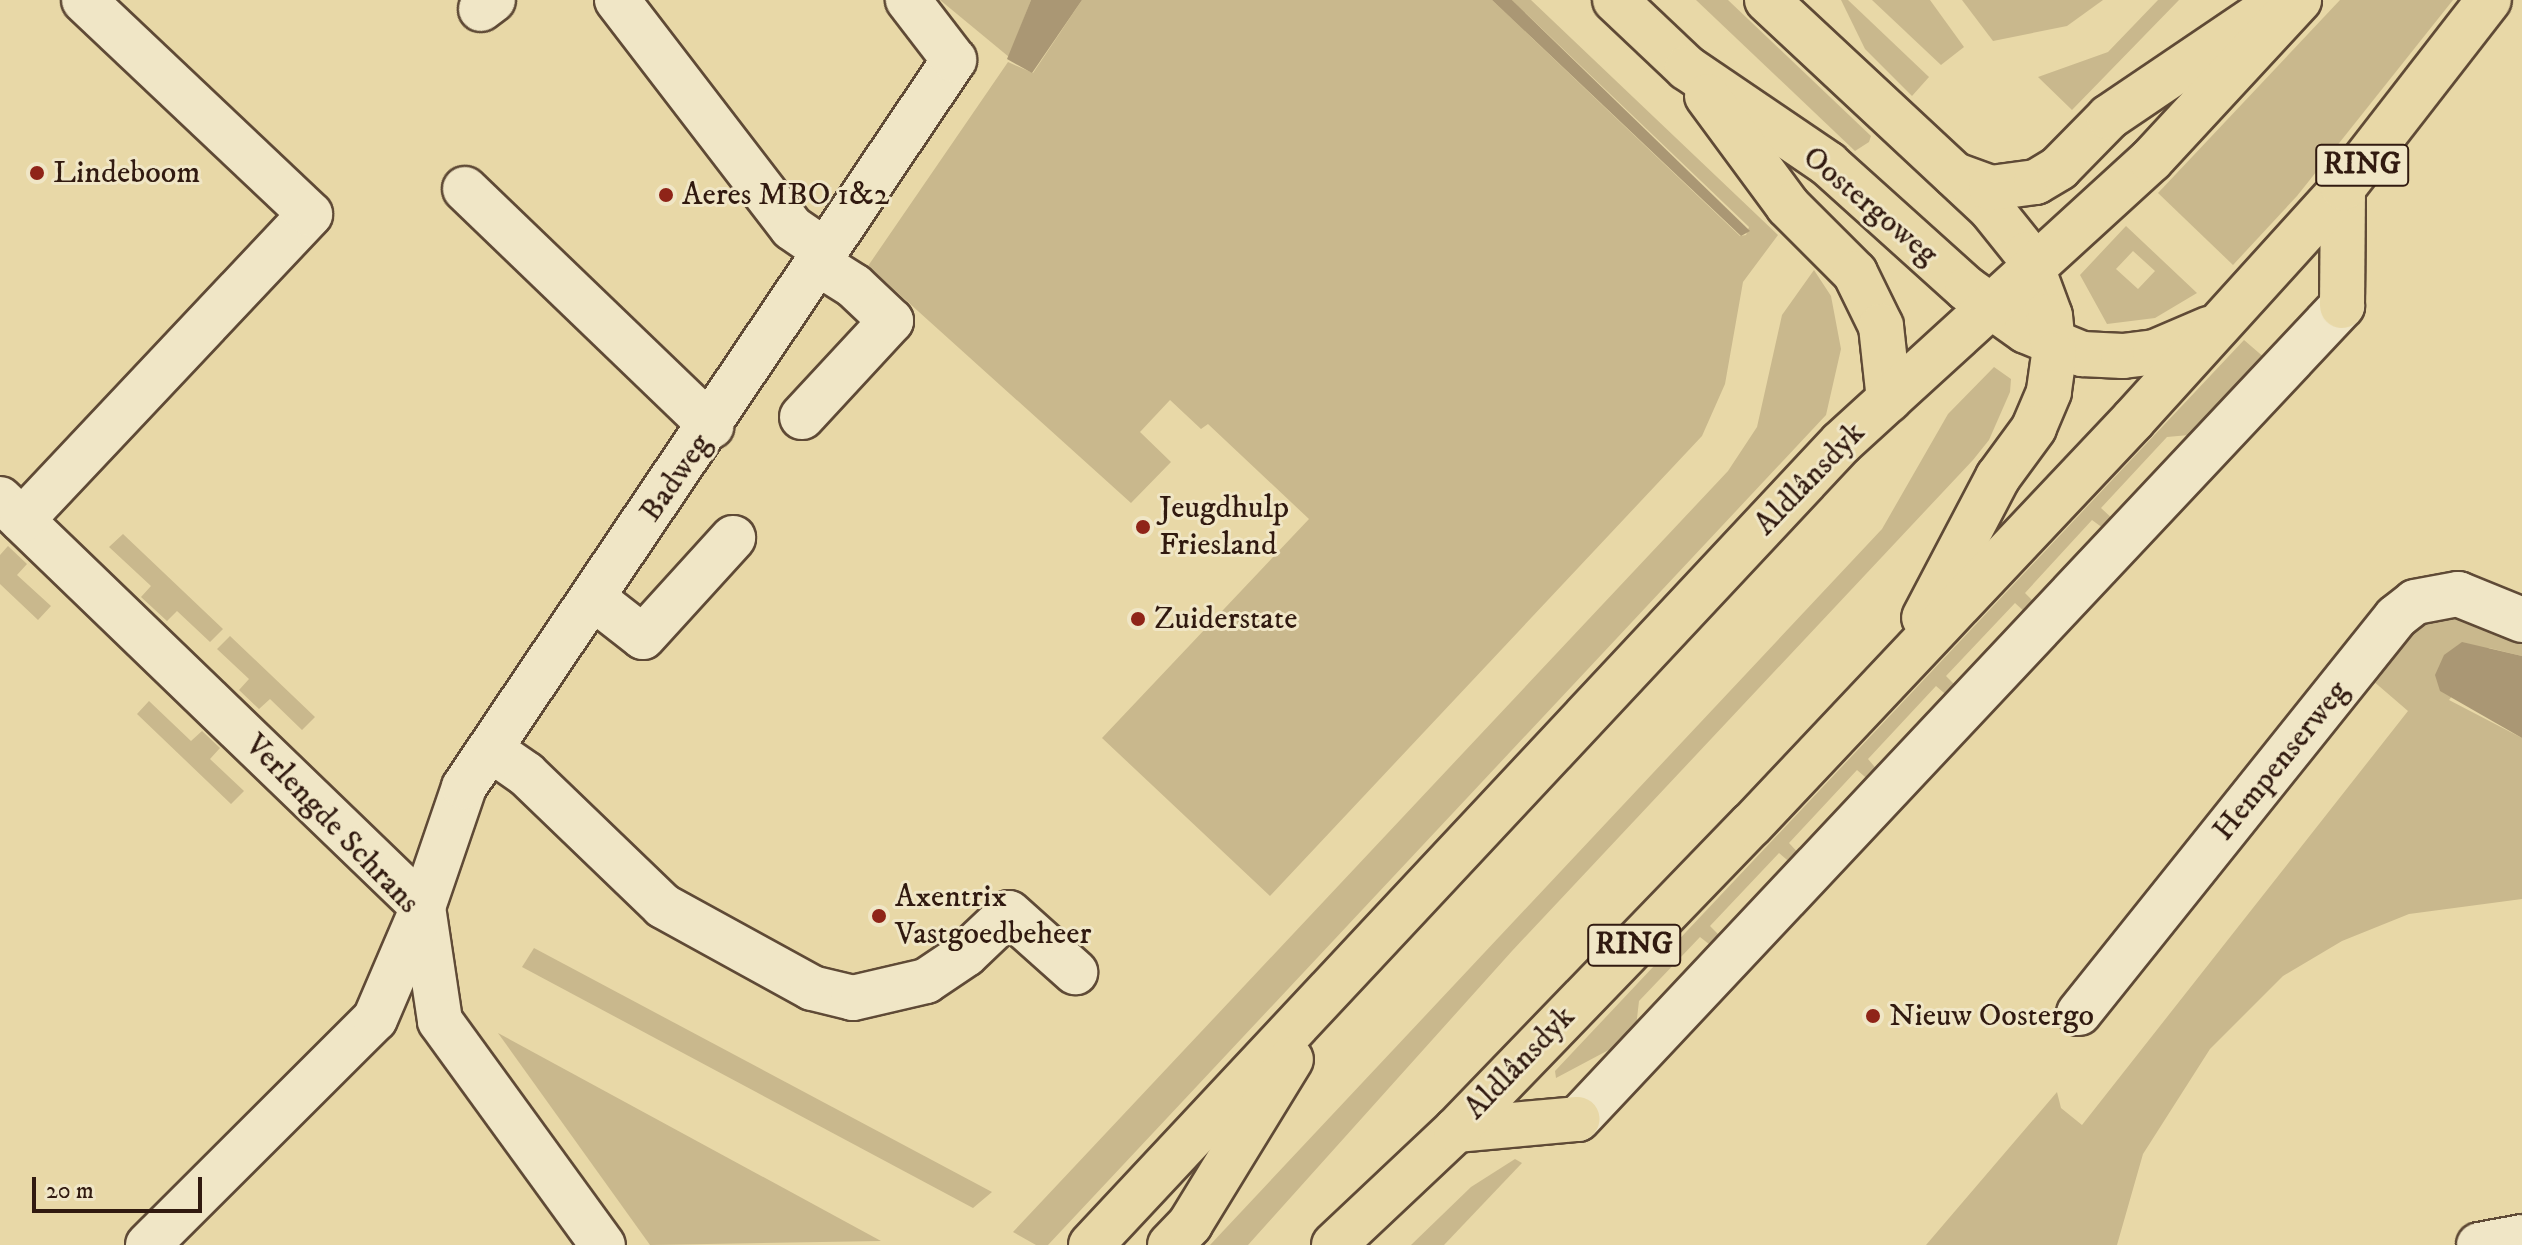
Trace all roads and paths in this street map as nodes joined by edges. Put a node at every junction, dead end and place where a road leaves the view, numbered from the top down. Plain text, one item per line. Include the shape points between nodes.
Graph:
1 (84, 0) edge
2 (617, 0) edge
3 (908, 0) edge
4 (1615, 0) edge
5 (1767, 0) edge
6 (2282, 0) edge
7 (2299, 0) edge
8 (2489, 0) edge
9 (1687, 68) junction
10 (1949, 171) junction
11 (2343, 188) junction
12 (465, 189) dead end
13 (823, 258) junction
14 (2034, 267) junction
15 (2342, 306) joint
16 (1991, 307) junction
17 (2224, 319) junction
18 (2053, 342) junction
19 (1889, 400) junction
20 (802, 417) dead end
21 (711, 426) junction
22 (11, 510) edge
23 (733, 538) dead end
24 (593, 598) junction
25 (2522, 620) edge
26 (1899, 666) junction
27 (490, 749) junction
28 (423, 907) junction
29 (1075, 972) dead end
30 (1341, 978) junction
31 (2079, 1013) dead end
32 (1578, 1119) joint
33 (1456, 1130) junction
34 (2522, 1237) edge
35 (148, 1245) edge
36 (603, 1245) edge
37 (1091, 1245) edge
38 (1170, 1245) edge
39 (1334, 1245) edge
40 (2479, 1245) edge

1 - 22 street via 310,214
2 - 13 street via 792,228
3 - 13 street, Badweg via 954,60
4 - 9 main road, Oostergoweg
5 - 10 main road
6 - 10 main road via 2109,117 2059,168 2036,182 1991,188 1965,182
7 - 14 main road, Aldlânsdyk via 2151,160
8 - 11 main road, Aldlânsdyk / RING
9 - 16 main road, Oostergoweg via 1828,164
9 - 19 main road, Oostergoweg via 1788,206 1855,273 1881,326
10 - 14 main road via 1991,209
11 - 15 main road
11 - 17 main road, Aldlânsdyk / RING
12 - 21 street
13 - 20 street via 891,321
13 - 21 street, Badweg
14 - 16 main road, Aldlânsdyk
14 - 18 main road
15 - 32 street
16 - 18 main road, Oostergoweg
16 - 19 main road, Aldlânsdyk
17 - 18 main road, Oostergoweg via 2155,352 2082,354
17 - 26 main road, Aldlânsdyk / RING
18 - 26 main road, Aldlânsdyk via 2049,392 2034,428 1998,477
19 - 30 main road, Aldlânsdyk via 1841,443
21 - 24 street, Badweg
22 - 28 street, Verlengde Schrans
23 - 24 street via 643,637
24 - 27 street, Badweg
25 - 31 street, Hempenserweg via 2458,594 2415,602 2396,617
26 - 33 main road, Aldlânsdyk / RING
27 - 28 street, Badweg via 464,787
27 - 29 street via 526,774 663,906 812,988 853,998 926,981 966,954 1009,913
28 - 35 street, Badweg via 375,1019
28 - 36 street, Verlengde Schrans via 440,1021
30 - 37 main road, Aldlânsdyk
30 - 38 main road, Aldlânsdyk via 1190,1224
32 - 33 main road
33 - 39 main road, Aldlânsdyk / RING
34 - 40 street

